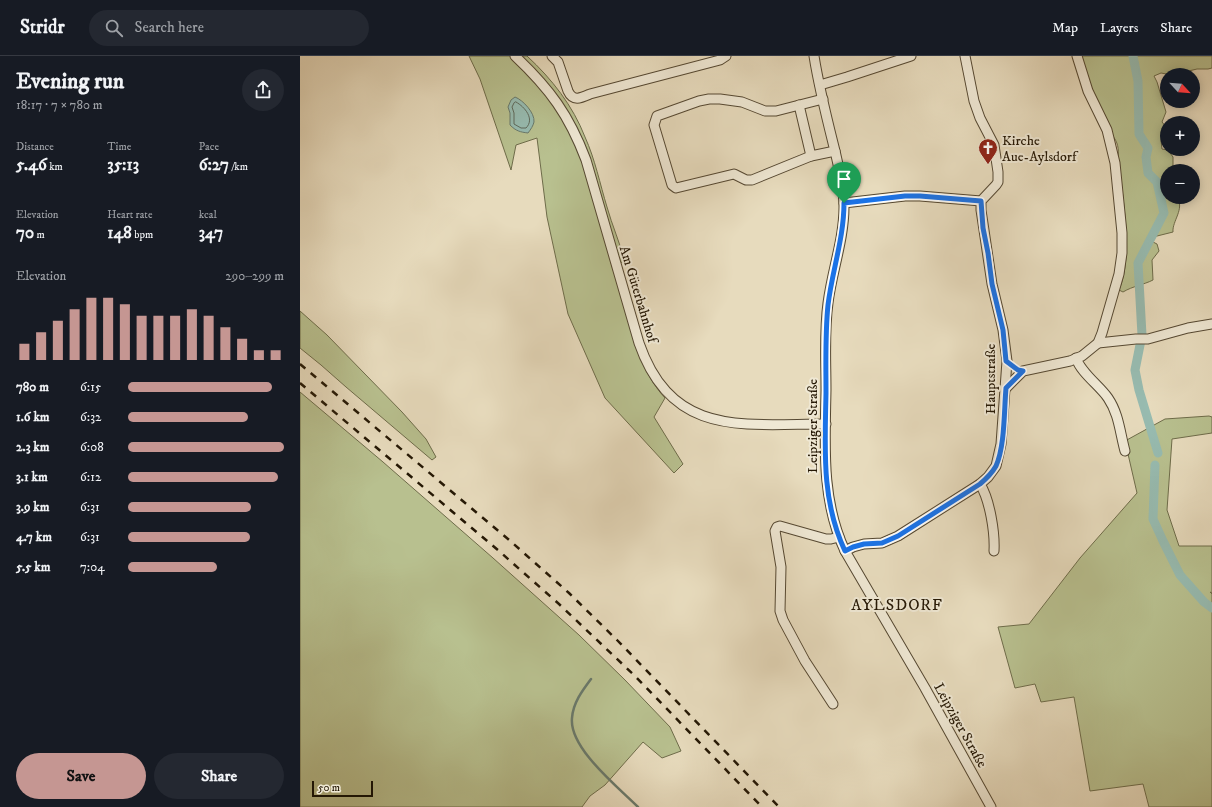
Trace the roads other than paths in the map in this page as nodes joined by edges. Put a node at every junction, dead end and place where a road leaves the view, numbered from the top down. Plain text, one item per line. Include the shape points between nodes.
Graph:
1 (515, 56) edge
2 (552, 56) edge
3 (726, 56) edge
4 (814, 56) edge
5 (911, 56) edge
6 (965, 56) edge
7 (1077, 56) edge
8 (820, 85) junction
9 (823, 99) junction
10 (799, 105) junction
11 (835, 151) junction
12 (811, 156) junction
13 (981, 201) junction
14 (844, 203) junction
15 (1212, 324) edge
16 (1098, 343) junction
17 (1076, 358) junction
18 (1006, 361) junction
19 (1023, 371) junction
20 (1006, 388) junction
21 (826, 424) junction
22 (1124, 451) dead end
23 (980, 484) junction
24 (839, 537) junction
25 (845, 551) junction
26 (994, 552) dead end
27 (833, 704) dead end
28 (991, 807) edge

1 - 21 street, Am Güterbahnhof via 554,98 576,136 639,343 650,369 662,388 688,409 718,421 752,424
2 - 3 street via 558,62 570,96 574,99 720,60
4 - 8 street, Leipziger Straße
5 - 8 street
6 - 13 street via 974,101 994,145 998,172 998,182
7 - 16 street via 1088,91 1110,141 1121,220 1122,248 1119,274
8 - 9 street, Leipziger Straße
9 - 10 street
9 - 11 street, Leipziger Straße
10 - 12 street
10 - 12 street via 765,111 742,102 709,99 657,116 654,125 672,185 676,188 734,174 752,180
11 - 12 street
11 - 14 street, Leipziger Straße
13 - 14 street via 905,196
13 - 18 street, Hauptstraße via 983,228 1003,330
14 - 21 street, Leipziger Straße via 842,230 827,317
15 - 16 street via 1148,339
16 - 17 street
17 - 19 street
17 - 22 street via 1080,367 1112,405 1118,420
18 - 19 street
18 - 20 street, Hauptstraße
19 - 20 street
20 - 23 street, Hauptstraße via 998,460 992,472
21 - 24 street, Leipziger Straße via 826,479
23 - 25 street, Hauptstraße via 898,536 882,543 864,544
23 - 26 street via 992,522
24 - 25 street, Leipziger Straße
24 - 27 street via 826,539 784,527 777,527 776,535 782,571 780,611 783,620 791,638
25 - 28 street, Leipziger Straße

